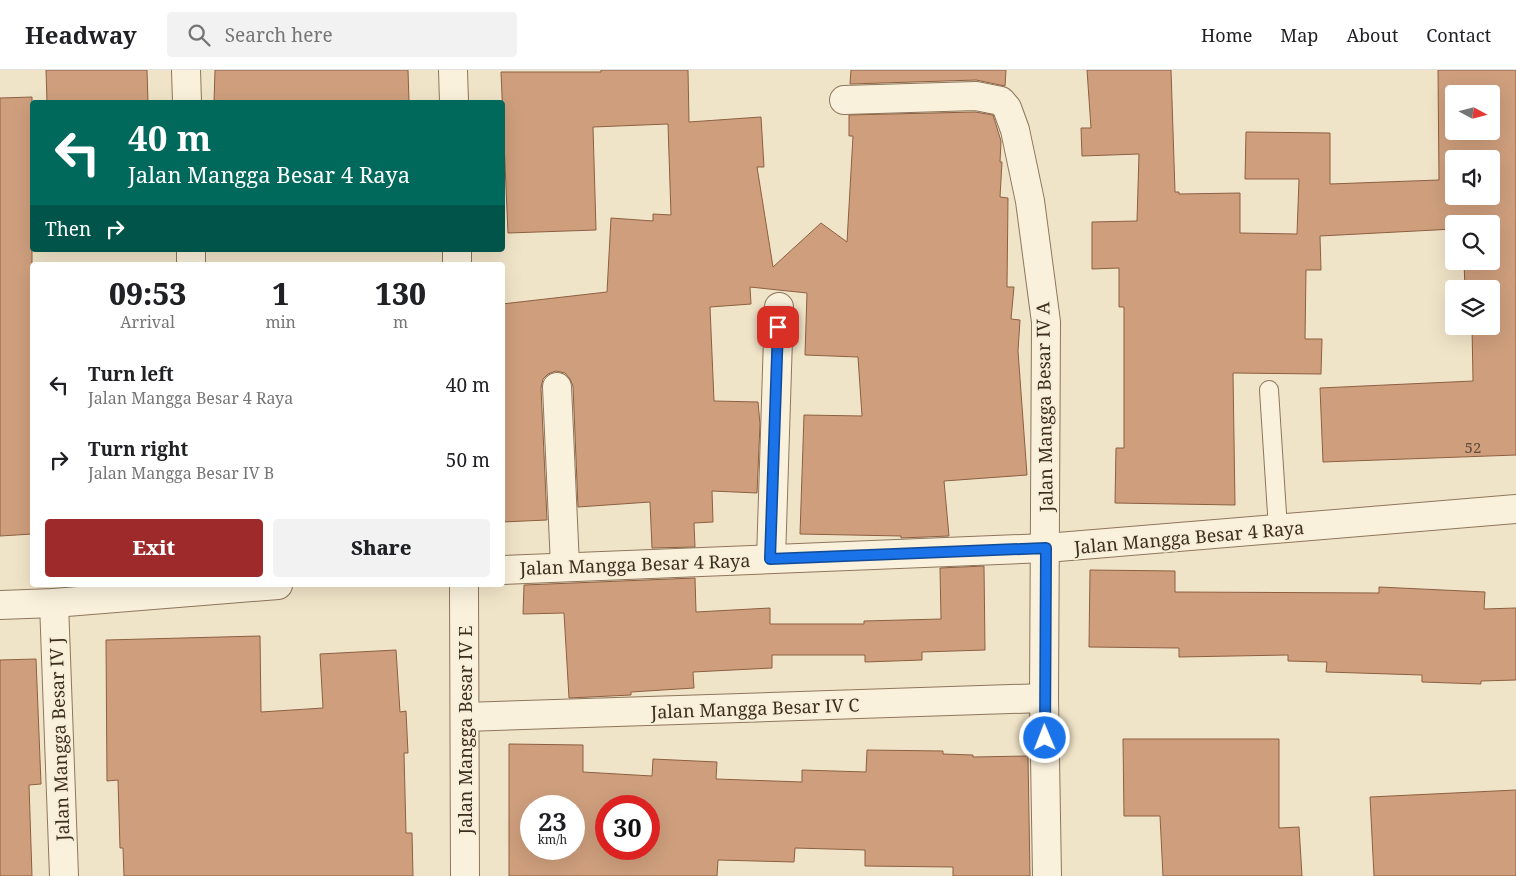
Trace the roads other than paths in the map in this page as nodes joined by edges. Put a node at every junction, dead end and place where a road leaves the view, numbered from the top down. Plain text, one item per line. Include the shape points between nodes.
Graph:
1 (186, 70) edge
2 (453, 70) edge
3 (187, 100) edge
4 (454, 100) edge
5 (844, 100) dead end
6 (779, 308) dead end
7 (557, 388) dead end
8 (1269, 390) dead end
9 (1516, 510) edge
10 (1278, 529) junction
11 (1046, 548) junction
12 (770, 559) junction
13 (565, 566) junction
14 (505, 570) edge
15 (226, 587) edge
16 (464, 587) edge
17 (200, 588) edge
18 (54, 603) junction
19 (0, 605) edge
20 (1044, 698) junction
21 (465, 717) junction
22 (64, 876) edge
23 (465, 876) edge
24 (1047, 876) edge

1 - 3 street
2 - 4 street
5 - 11 street, Jalan Mangga Besar IV A via 976,96 1001,102 1007,108 1016,130 1030,201 1046,322
6 - 12 street
7 - 13 street
8 - 10 lane
9 - 10 street, Jalan Mangga Besar 4 Raya
10 - 11 street, Jalan Mangga Besar 4 Raya
11 - 12 street, Jalan Mangga Besar 4 Raya
11 - 20 street, Jalan Mangga Besar IV A
12 - 13 street, Jalan Mangga Besar 4 Raya
13 - 14 street, Jalan Mangga Besar 4 Raya
15 - 17 street
16 - 21 street, Jalan Mangga Besar IV E
17 - 18 street
18 - 19 street
18 - 22 street, Jalan Mangga Besar IV J
20 - 21 street, Jalan Mangga Besar IV C
20 - 24 street, Jalan Mangga Besar IV A
21 - 23 street, Jalan Mangga Besar IV E

